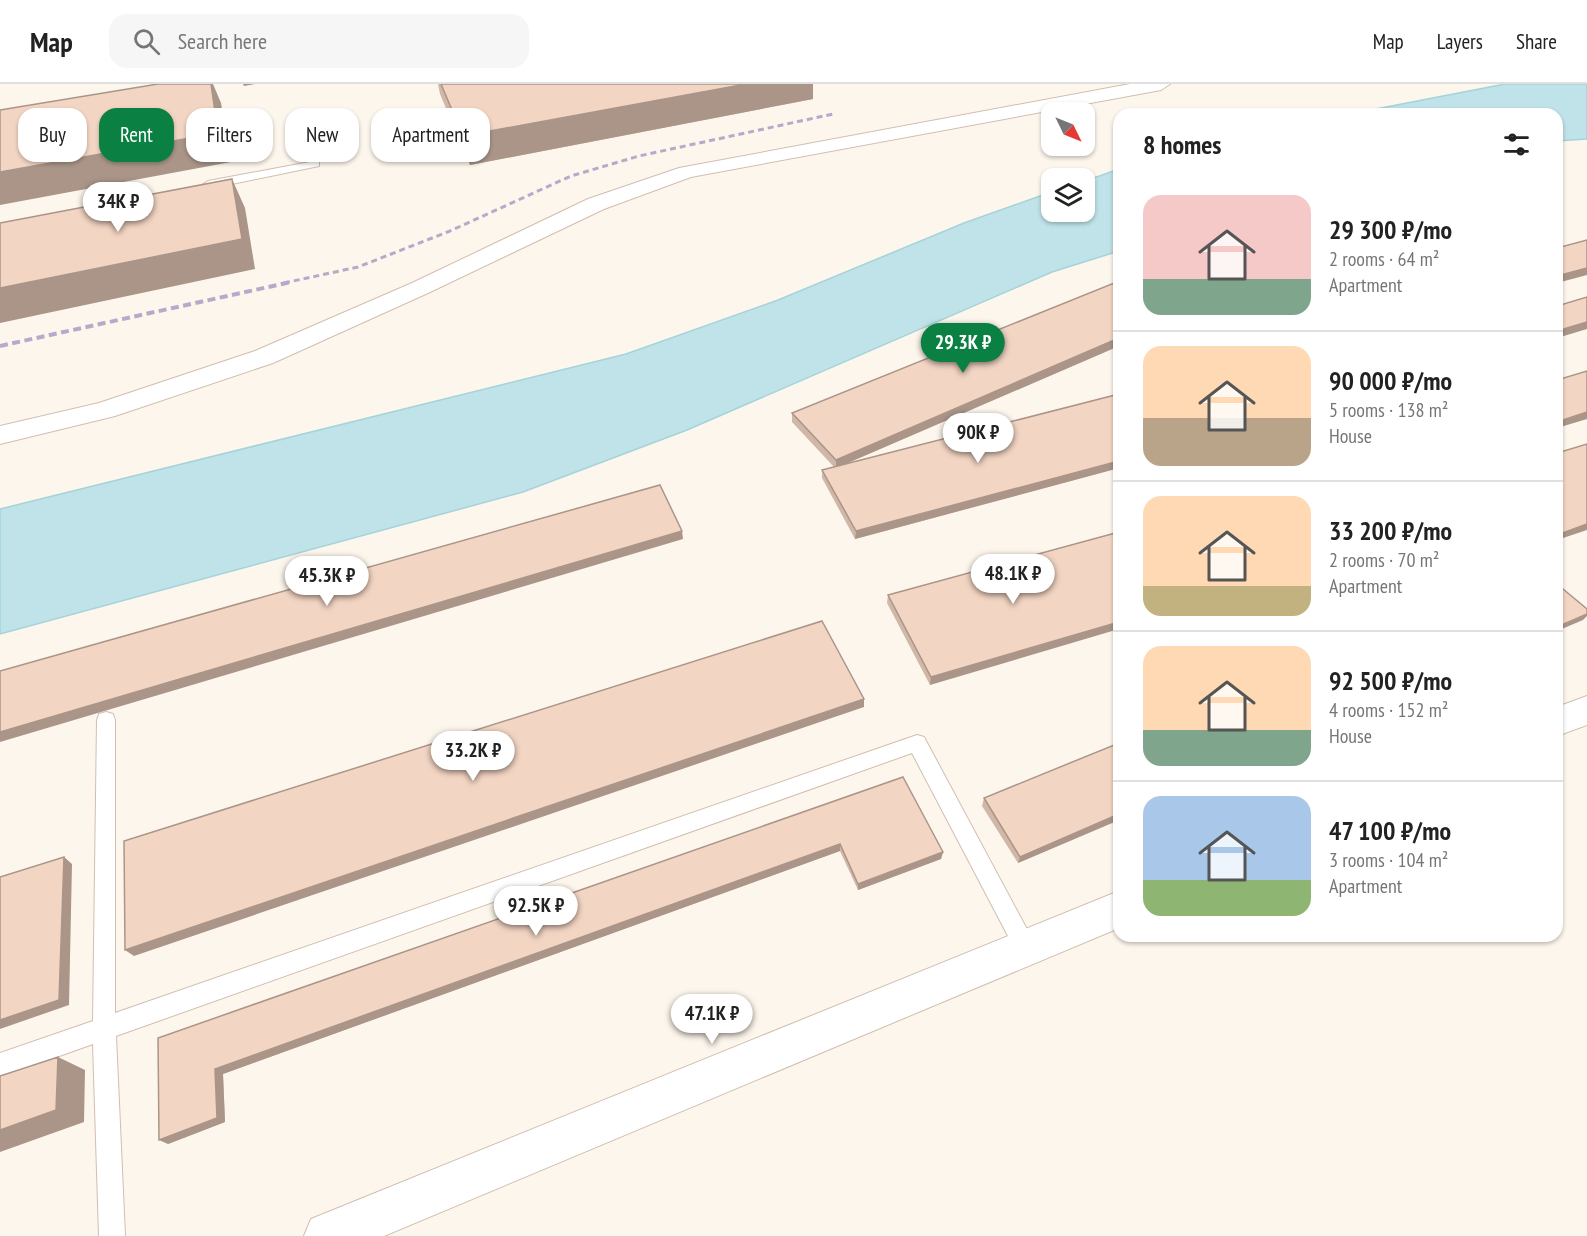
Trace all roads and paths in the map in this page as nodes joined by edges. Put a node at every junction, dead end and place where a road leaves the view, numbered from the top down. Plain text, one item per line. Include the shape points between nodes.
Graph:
1 (1161, 84) edge
2 (315, 164) dead end
3 (198, 187) edge
4 (0, 435) edge
5 (1587, 710) edge
6 (106, 720) dead end
7 (1563, 720) edge
8 (1113, 912) edge
9 (1026, 948) junction
10 (104, 1028) junction
11 (0, 1065) edge
12 (112, 1236) edge
13 (328, 1236) edge

1 - 4 street via 686,172 596,204 264,357 105,410
2 - 3 lane
5 - 7 street
6 - 10 lane
8 - 9 street
9 - 10 lane via 917,743
9 - 13 street
10 - 11 lane
10 - 12 lane

